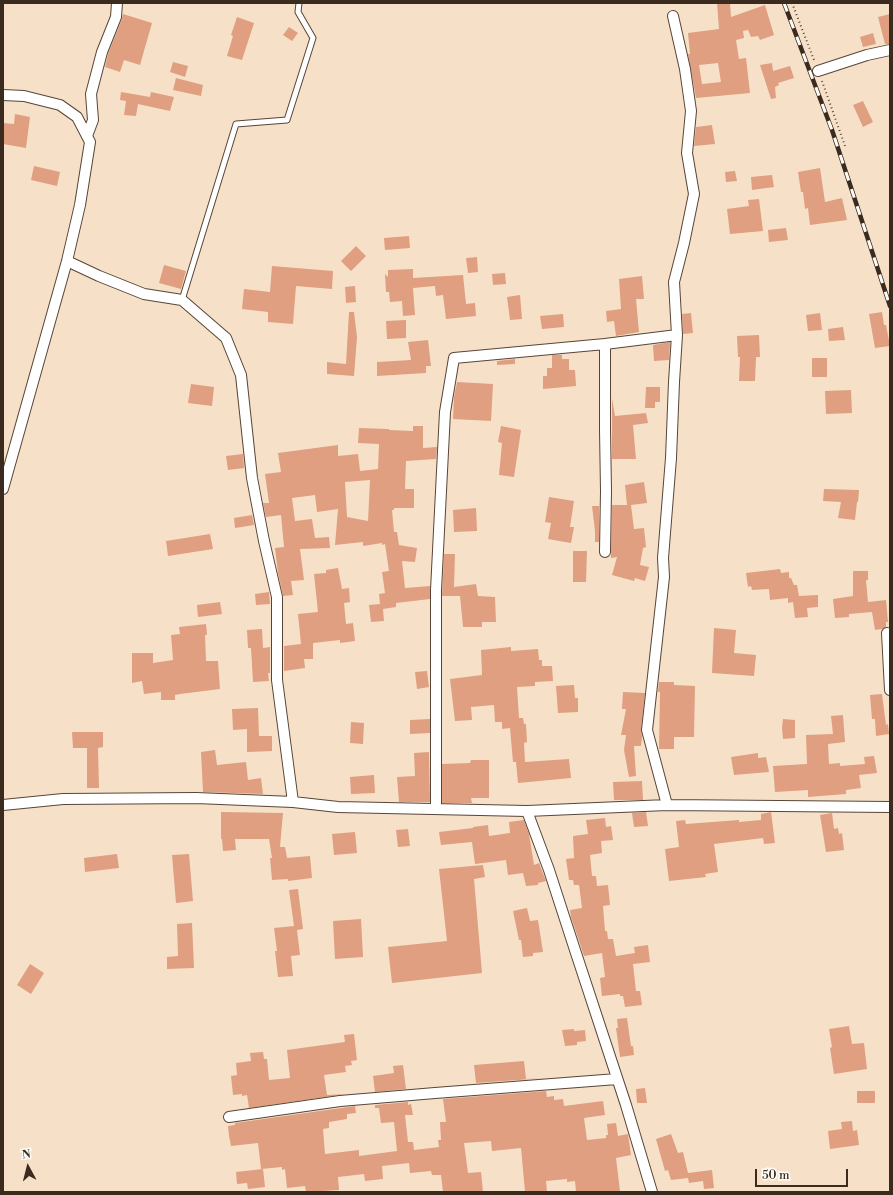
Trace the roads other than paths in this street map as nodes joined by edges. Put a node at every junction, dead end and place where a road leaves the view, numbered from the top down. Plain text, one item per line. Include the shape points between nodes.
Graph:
1 (117, 3) edge
2 (299, 3) edge
3 (673, 16) dead end
4 (890, 50) edge
5 (818, 71) dead end
6 (3, 95) edge
7 (87, 136) junction
8 (67, 260) junction
9 (182, 300) junction
10 (677, 335) junction
11 (605, 344) junction
12 (3, 488) edge
13 (605, 552) dead end
14 (887, 633) dead end
15 (890, 690) edge
16 (292, 802) junction
17 (3, 805) edge
18 (668, 805) junction
19 (890, 807) edge
20 (436, 809) junction
21 (527, 811) junction
22 (617, 1079) junction
23 (229, 1117) dead end
24 (652, 1192) edge

1 - 7 street via 116,17 102,52 91,94 93,120
2 - 9 lane via 298,12 313,38 287,120 236,124
3 - 10 street via 691,111 687,153 694,194 674,282
4 - 5 street
6 - 7 street via 24,96 60,105 77,117
7 - 8 street via 90,142 80,206
8 - 9 street via 144,294
8 - 12 street
9 - 16 street via 226,338 241,375 252,478 277,597 277,680
10 - 11 street
10 - 18 street via 663,558 664,577 647,730
11 - 13 street
11 - 20 street via 454,358 445,412 436,582
14 - 15 street
16 - 17 street via 196,798 63,799
16 - 20 street via 338,807
18 - 19 street
18 - 21 street
20 - 21 street
21 - 22 street via 549,870
22 - 23 street via 340,1101
22 - 24 street

